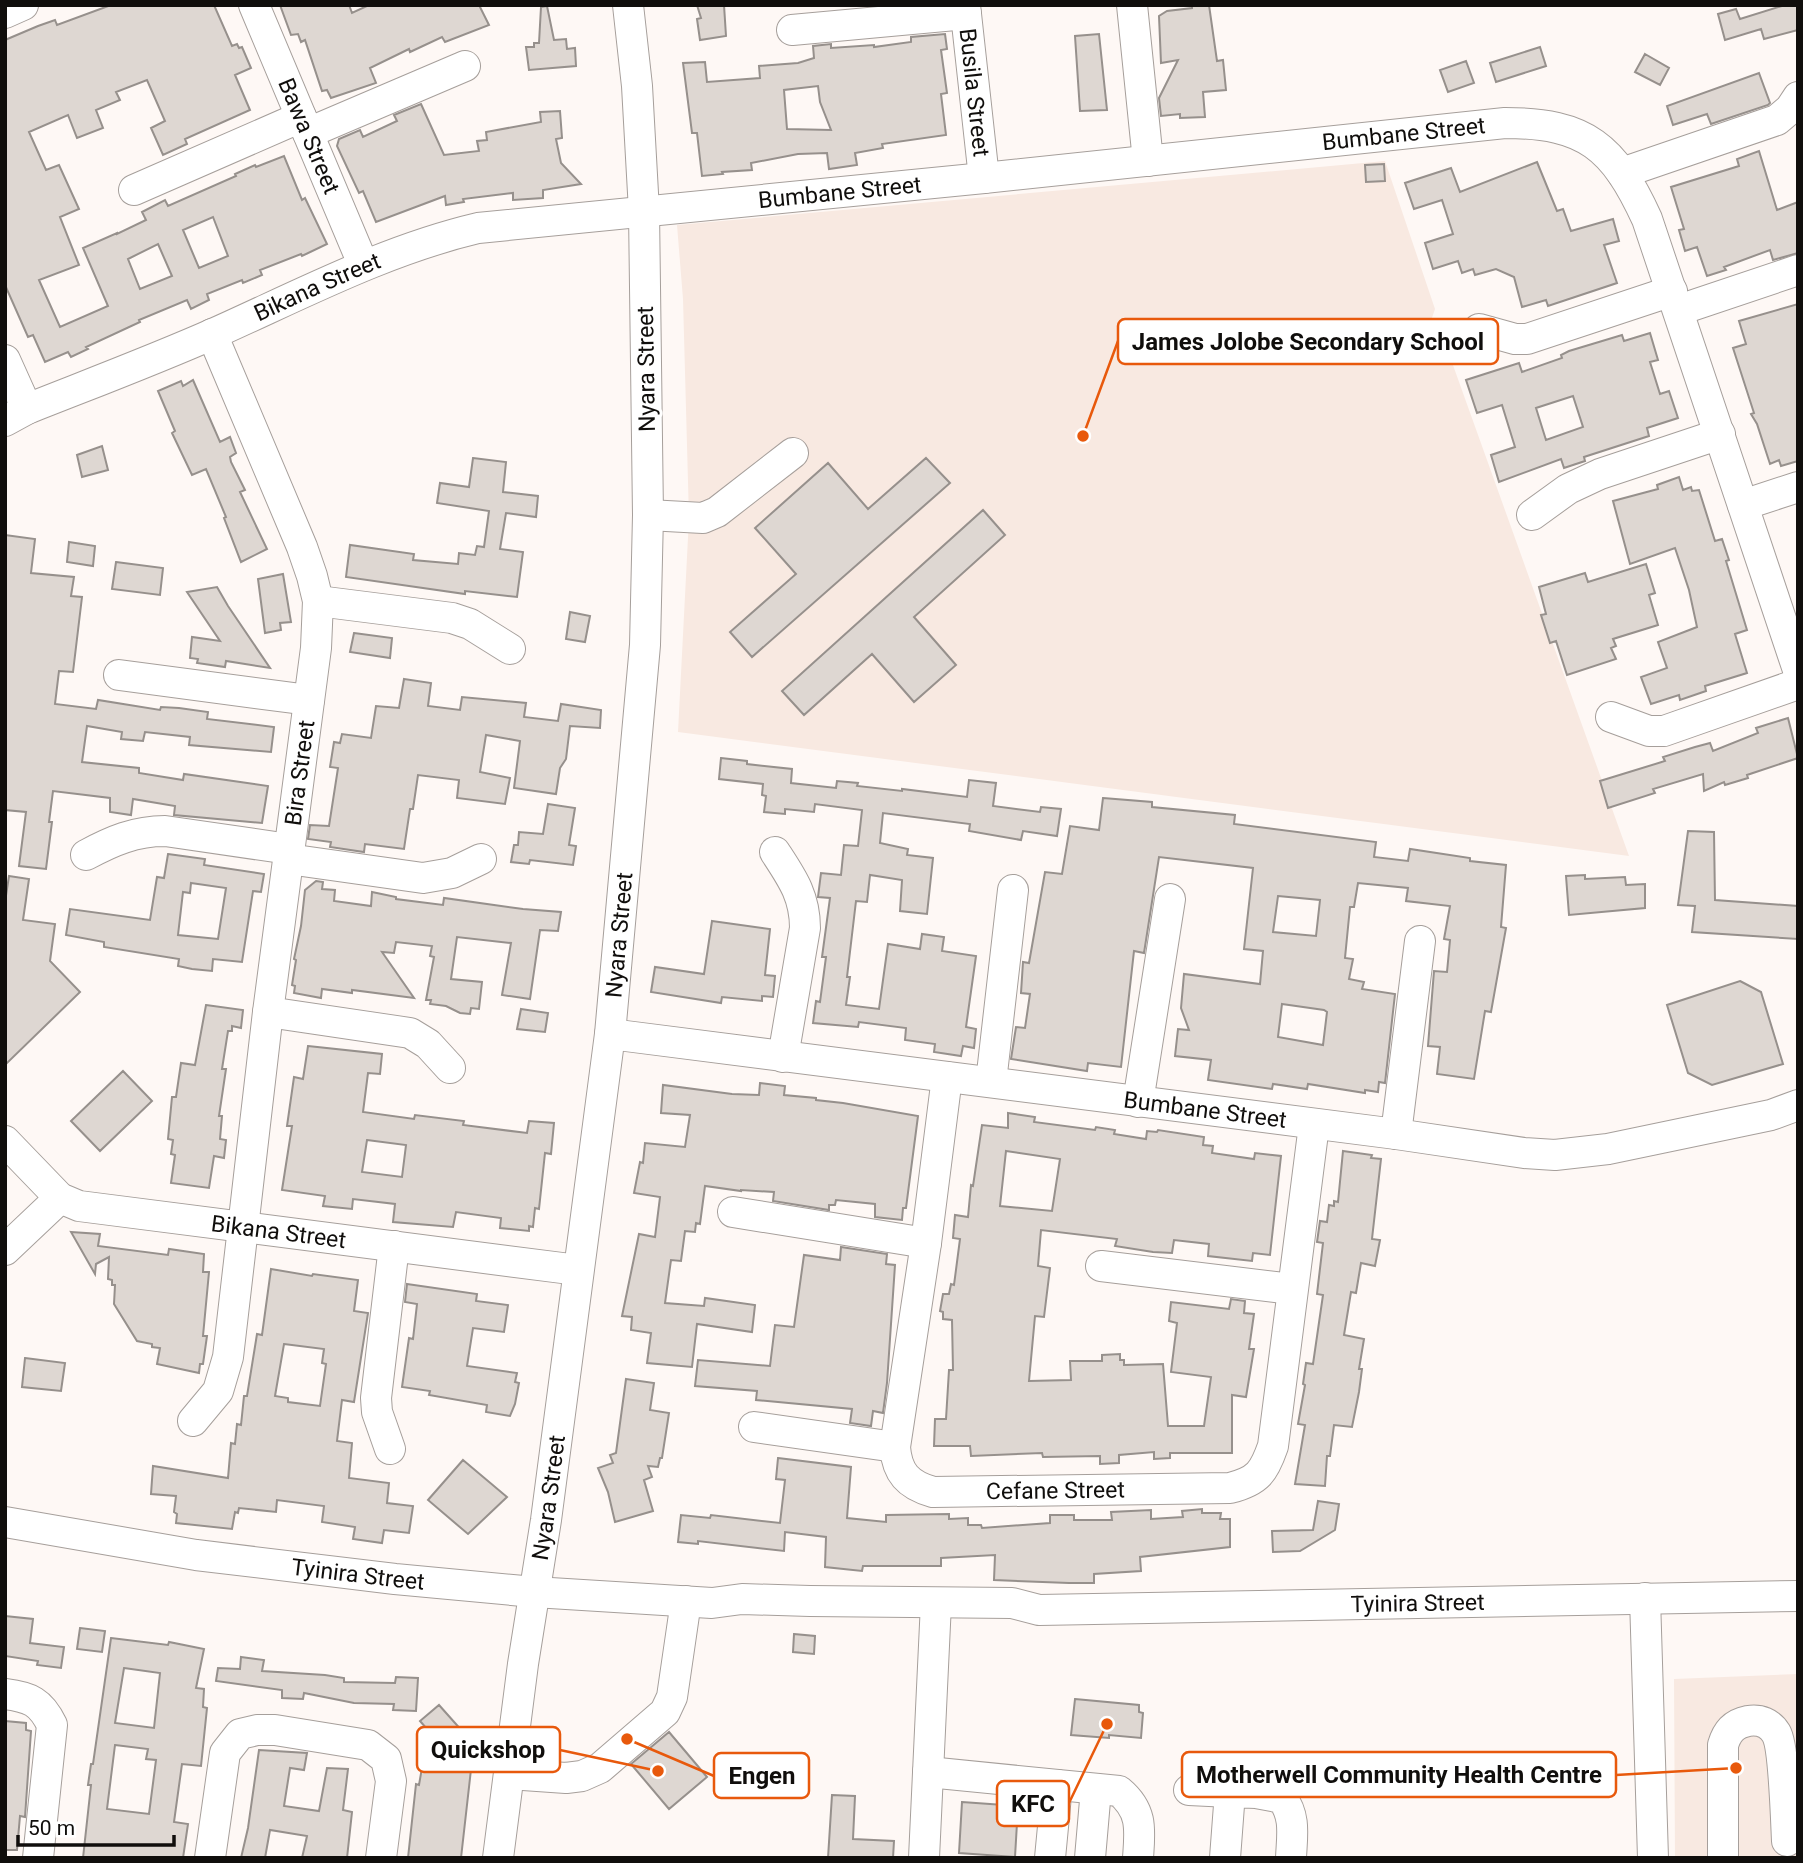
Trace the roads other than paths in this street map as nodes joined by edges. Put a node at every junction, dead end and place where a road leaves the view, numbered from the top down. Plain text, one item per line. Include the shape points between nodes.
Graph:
1 (23, 5) edge
2 (254, 5) edge
3 (628, 5) edge
4 (1132, 5) edge
5 (966, 10) edge
6 (5, 13) edge
7 (792, 30) dead end
8 (465, 66) dead end
9 (1798, 97) edge
10 (305, 125) junction
11 (1148, 161) junction
12 (1622, 173) junction
13 (984, 178) junction
14 (134, 190) dead end
15 (644, 211) junction
16 (363, 264) junction
17 (1798, 270) edge
18 (1676, 300) junction
19 (1479, 329) dead end
20 (212, 334) junction
21 (5, 360) edge
22 (16, 415) edge
23 (1720, 434) junction
24 (793, 453) dead end
25 (1798, 487) edge
26 (1743, 505) junction
27 (1532, 514) dead end
28 (648, 515) junction
29 (318, 601) junction
30 (510, 649) dead end
31 (1798, 670) edge
32 (119, 675) dead end
33 (1798, 684) edge
34 (309, 699) junction
35 (1611, 717) dead end
36 (775, 852) dead end
37 (289, 854) junction
38 (86, 855) dead end
39 (481, 859) dead end
40 (1013, 890) dead end
41 (1170, 899) dead end
42 (1420, 941) dead end
43 (268, 1012) junction
44 (610, 1034) junction
45 (783, 1057) junction
46 (450, 1068) dead end
47 (947, 1077) junction
48 (990, 1082) junction
49 (1138, 1102) junction
50 (1798, 1105) edge
51 (1314, 1125) junction
52 (1396, 1134) junction
53 (5, 1141) edge
54 (60, 1198) junction
55 (733, 1212) dead end
56 (242, 1227) junction
57 (926, 1243) junction
58 (394, 1246) junction
59 (5, 1250) edge
60 (1101, 1266) dead end
61 (578, 1270) junction
62 (1292, 1289) junction
63 (193, 1421) dead end
64 (754, 1427) dead end
65 (895, 1447) junction
66 (390, 1449) dead end
67 (5, 1522) edge
68 (534, 1592) junction
69 (1798, 1596) edge
70 (1645, 1598) junction
71 (699, 1602) junction
72 (936, 1611) junction
73 (5, 1694) edge
74 (1798, 1717) edge
75 (1769, 1724) junction
76 (928, 1772) junction
77 (509, 1774) junction
78 (1057, 1785) junction
79 (1096, 1789) junction
80 (1189, 1790) dead end
81 (1230, 1792) junction
82 (1787, 1841) dead end
83 (38, 1858) edge
84 (210, 1858) edge
85 (381, 1858) edge
86 (498, 1858) edge
87 (924, 1858) edge
88 (1050, 1858) edge
89 (1090, 1858) edge
90 (1138, 1858) edge
91 (1225, 1858) edge
92 (1291, 1858) edge
93 (1653, 1858) edge
94 (1723, 1858) edge

1 - 6 street
2 - 10 street, Bawa Street
3 - 15 street, Nyara Street
4 - 11 street
5 - 7 street
5 - 13 street, Busila Street
8 - 10 street
9 - 12 street via 1777,120
10 - 14 street
10 - 16 street, Bawa Street
11 - 12 street, Bumbane Street via 1535,123 1556,126 1593,143
11 - 13 street, Bumbane Street
12 - 18 street, Bumbane Street via 1647,219
13 - 15 street, Bumbane Street
15 - 16 street, Bikana Street via 478,228
15 - 28 street, Nyara Street
16 - 20 street, Bikana Street
17 - 18 street
18 - 19 street via 1527,340
18 - 23 street, Bumbane Street
20 - 22 street, Bikana Street
20 - 29 street, Bira Street via 302,547
21 - 22 street
23 - 26 street, Bumbane Street
23 - 27 street via 1600,474
24 - 28 street via 717,512 696,518
25 - 26 street
26 - 31 street, Bumbane Street
28 - 44 street, Nyara Street via 645,645
29 - 30 street via 452,618
29 - 34 street, Bira Street
32 - 34 street
33 - 35 street via 1664,731 1649,731
34 - 37 street, Bira Street
36 - 45 street via 805,909
37 - 38 street via 151,831 125,836
37 - 39 street via 423,878 452,873
37 - 43 street, Bira Street
40 - 48 street
41 - 49 street
42 - 52 street
43 - 46 street via 410,1033 428,1044
43 - 56 street, Bira Street
44 - 45 street, Bumbane Street
44 - 61 street, Nyara Street
45 - 47 street, Bumbane Street
47 - 48 street, Bumbane Street
47 - 57 street, Cefane Street
48 - 49 street, Bumbane Street
49 - 51 street, Bumbane Street
50 - 52 street, Bumbane Street via 1771,1115 1581,1154 1524,1153
51 - 52 street, Bumbane Street
51 - 62 street, Cefane Street
53 - 54 street, Bikana Street
54 - 56 street, Bikana Street via 79,1206
54 - 59 street
55 - 57 street
56 - 58 street, Bikana Street
56 - 63 street, Bira Street via 224,1375 218,1391
57 - 65 street, Cefane Street
58 - 61 street, Bikana Street
58 - 66 street via 376,1398
60 - 62 street
61 - 68 street, Nyara Street
62 - 65 street, Cefane Street via 1273,1446 1267,1464 1245,1484 1230,1488 933,1492 917,1488 903,1476
64 - 65 street
67 - 68 street, Tyinira Street via 196,1555
68 - 71 street, Tyinira Street
68 - 77 street, Nyara Street
69 - 70 street, Tyinira Street
70 - 72 street, Tyinira Street via 1039,1609 1012,1603
70 - 93 street
71 - 72 street, Tyinira Street via 742,1598
71 - 77 street via 665,1712 600,1768 582,1776
72 - 76 street
73 - 83 street via 36,1702 52,1725
74 - 75 street
75 - 82 street via 1780,1741
75 - 94 street via 1751,1721 1726,1734
76 - 78 street
76 - 87 street
77 - 86 street, Nyara Street
78 - 79 street
78 - 88 street
79 - 89 street
79 - 90 street via 1119,1791 1131,1801 1138,1816
80 - 81 street
81 - 91 street
81 - 92 street via 1282,1798 1293,1822
84 - 85 street via 225,1752 240,1734 257,1730 368,1745 386,1759 391,1781

